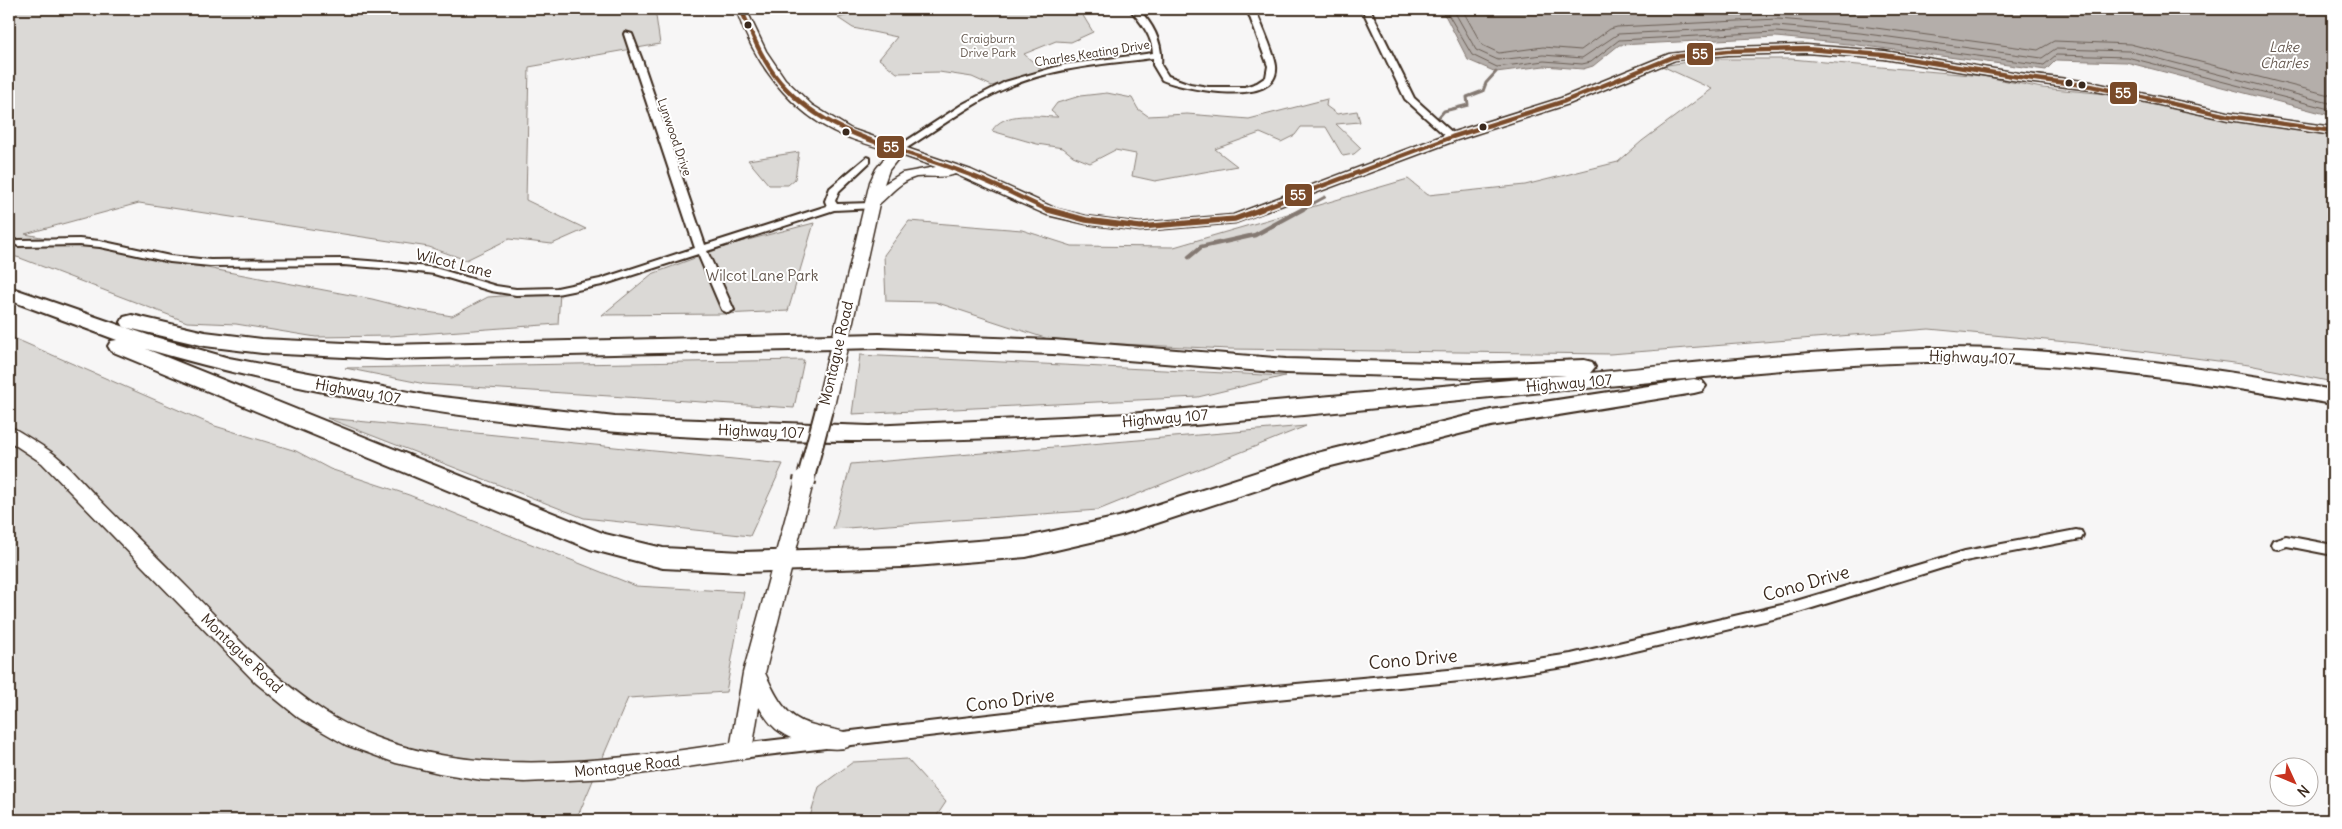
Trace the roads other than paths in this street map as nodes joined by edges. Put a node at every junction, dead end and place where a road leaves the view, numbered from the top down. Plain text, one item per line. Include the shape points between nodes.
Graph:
1 (741, 9) edge
2 (1134, 9) edge
3 (1251, 9) edge
4 (1366, 9) edge
5 (628, 34) dead end
6 (1159, 55) junction
7 (2333, 131) edge
8 (1452, 137) junction
9 (899, 150) junction
10 (867, 160) dead end
11 (966, 173) junction
12 (873, 204) junction
13 (833, 207) junction
14 (18, 243) dead end
15 (700, 248) junction
16 (9, 293) edge
17 (728, 310) dead end
18 (838, 342) junction
19 (1928, 355) junction
20 (1787, 362) junction
21 (2333, 397) edge
22 (9, 433) edge
23 (2076, 535) dead end
24 (2278, 544) dead end
25 (2333, 550) edge
26 (786, 560) junction
27 (754, 673) junction
28 (840, 740) junction
29 (741, 751) junction

1 - 9 main road via 779,83 800,104 846,132
2 - 6 street via 1150,27
3 - 6 street via 1272,66 1273,75 1267,83 1236,90 1182,85 1163,76 1157,65
4 - 8 street via 1410,99
5 - 15 street, Lynwood Drive
6 - 9 street, Charles Keating Drive via 1054,70 1018,80 992,92
7 - 8 main road via 2228,116 2091,86 1884,54 1806,49 1728,51 1673,58 1565,101
8 - 11 main road via 1235,219 1140,226 1086,220 1052,212
9 - 11 main road
9 - 12 main road, Montague Road via 879,176
10 - 13 street via 834,190 830,201
11 - 12 main road via 934,171 894,180
12 - 13 street, Wilcot Lane
12 - 18 main road, Montague Road
13 - 15 street, Wilcot Lane
14 - 15 street, Wilcot Lane via 100,244 170,259 210,263 343,262 394,266 435,272 516,292 577,288
15 - 17 street, Lynwood Drive
16 - 18 highway via 205,339 323,350 396,352
16 - 20 highway, Highway 107 via 140,340 227,365 324,385 425,403 615,425 728,430 870,434 1129,422
16 - 26 highway via 25,306 168,368 598,542 663,558 742,562
18 - 20 highway via 879,340 1053,347 1286,366 1473,371
18 - 26 main road, Montague Road, bridge
19 - 20 highway, Highway 107
19 - 21 highway, Highway 107 via 2114,365 2238,380
19 - 26 highway via 1769,374 1491,418 1322,460 1121,526 1026,547 902,557
22 - 29 main road, Montague Road via 48,459 275,687 330,726 372,746 457,768 532,773 642,766
23 - 28 street, Cono Drive via 1965,556 1786,610 1571,660 1481,673 1081,711
24 - 25 street via 2286,541
26 - 27 main road, Montague Road
27 - 28 main road via 769,707 781,720 810,735
27 - 29 main road, Montague Road
28 - 29 street, Cono Drive

